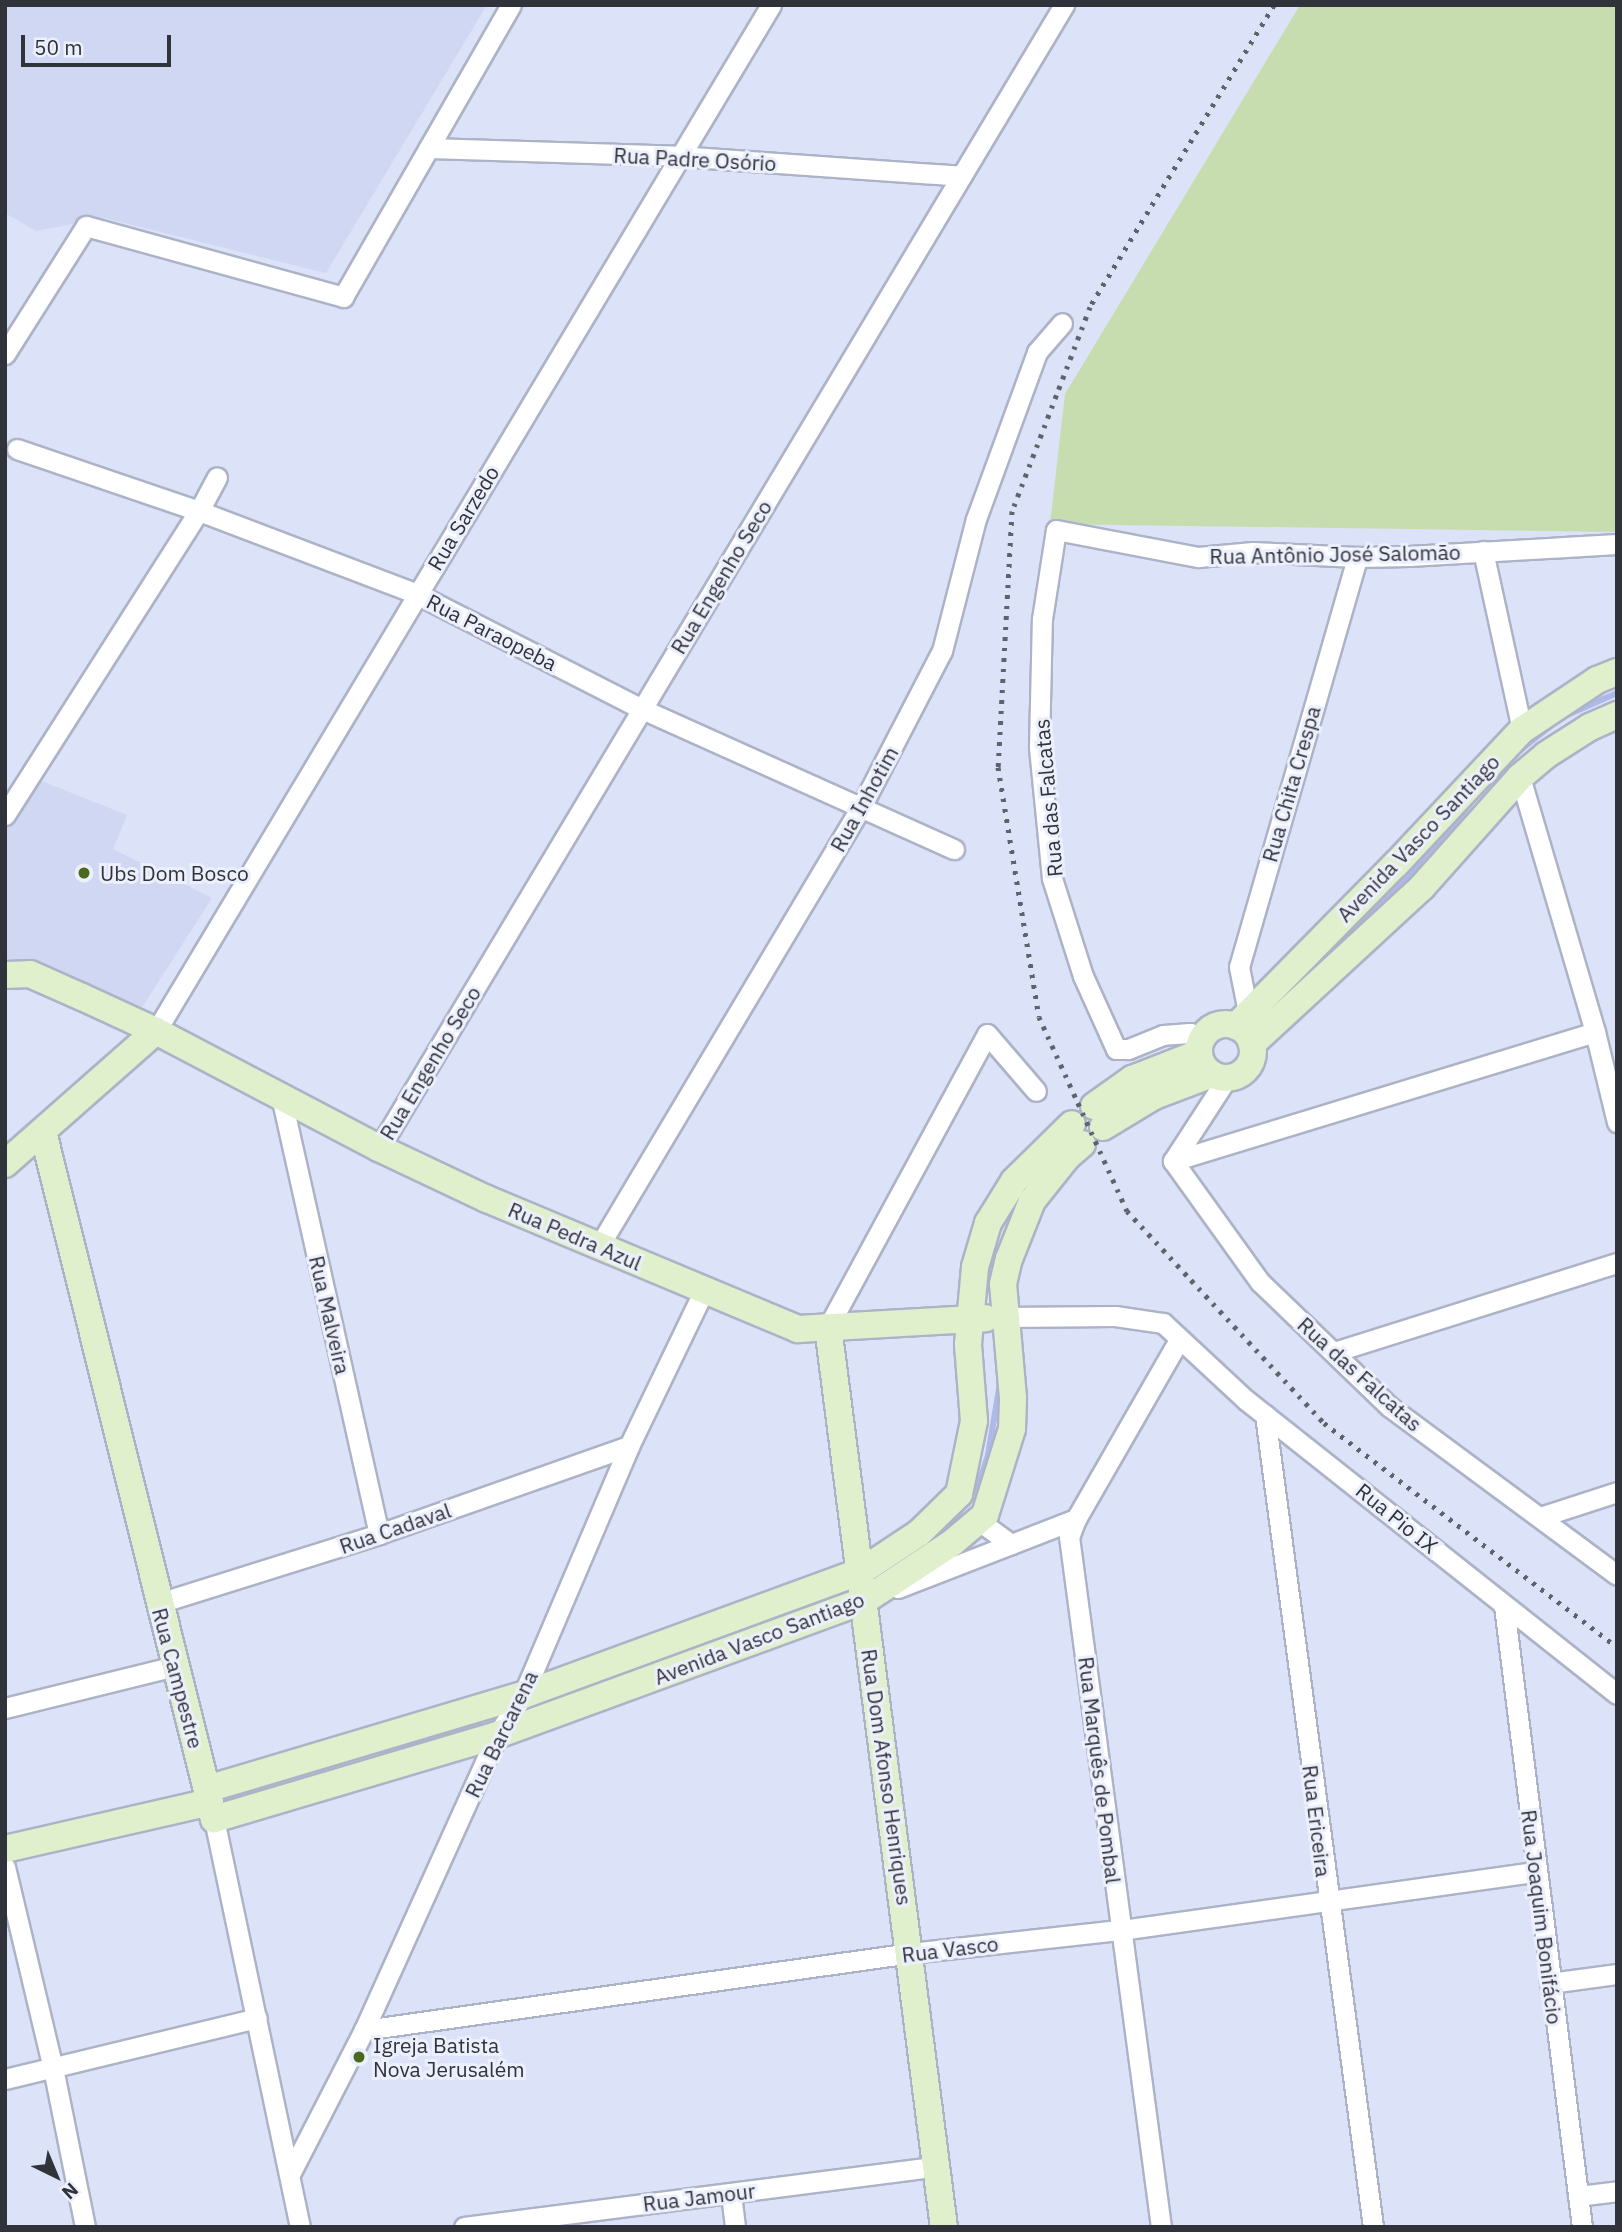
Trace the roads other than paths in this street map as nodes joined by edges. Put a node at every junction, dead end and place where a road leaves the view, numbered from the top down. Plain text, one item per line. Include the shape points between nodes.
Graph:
1 (511, 5) edge
2 (771, 5) edge
3 (1063, 5) edge
4 (429, 148) junction
5 (678, 156) junction
6 (961, 176) junction
7 (1062, 323) dead end
8 (5, 354) edge
9 (17, 449) dead end
10 (217, 477) dead end
11 (199, 510) junction
12 (1056, 530) joint
13 (1617, 544) edge
14 (1483, 551) junction
15 (1357, 557) junction
16 (417, 594) junction
17 (1617, 673) edge
18 (642, 709) junction
19 (1617, 715) edge
20 (1522, 730) junction
21 (1520, 777) junction
22 (861, 807) junction
23 (5, 815) edge
24 (954, 849) dead end
25 (5, 975) edge
26 (1245, 1027) junction
27 (156, 1031) junction
28 (1595, 1032) junction
29 (1210, 1061) junction
30 (1036, 1091) dead end
31 (281, 1096) junction
32 (1098, 1117) dead end
33 (1617, 1122) edge
34 (43, 1132) junction
35 (379, 1148) junction
36 (1173, 1161) junction
37 (5, 1164) edge
38 (599, 1246) junction
39 (1617, 1264) edge
40 (704, 1290) junction
41 (1005, 1317) junction
42 (970, 1319) junction
43 (828, 1327) junction
44 (1179, 1340) junction
45 (1334, 1352) junction
46 (1265, 1415) junction
47 (629, 1446) junction
48 (1617, 1492) edge
49 (985, 1516) junction
50 (1540, 1517) junction
51 (1076, 1519) junction
52 (379, 1534) junction
53 (1011, 1544) junction
54 (860, 1572) junction
55 (1617, 1574) edge
56 (864, 1601) junction
57 (159, 1603) junction
58 (1504, 1606) junction
59 (175, 1666) junction
60 (1617, 1693) edge
61 (523, 1695) junction
62 (5, 1708) edge
63 (497, 1735) junction
64 (211, 1803) junction
65 (5, 1849) edge
66 (5, 1867) edge
67 (1536, 1872) junction
68 (1328, 1903) junction
69 (1121, 1930) junction
70 (911, 1953) junction
71 (1617, 1974) edge
72 (1550, 1983) junction
73 (257, 2018) junction
74 (364, 2030) junction
75 (53, 2068) junction
76 (5, 2079) edge
77 (935, 2167) junction
78 (290, 2174) junction
79 (1617, 2191) edge
80 (731, 2194) junction
81 (1578, 2196) junction
82 (85, 2227) edge
83 (300, 2227) edge
84 (464, 2227) edge
85 (735, 2227) edge
86 (944, 2227) edge
87 (1161, 2227) edge
88 (1373, 2227) edge
89 (1582, 2227) edge

1 - 4 street
2 - 5 street, Rua Sarzedo
3 - 6 street, Rua Engenho Seco
4 - 5 street, Rua Padre Osório
4 - 8 street via 343,297 86,226
5 - 6 street, Rua Padre Osório
5 - 16 street, Rua Sarzedo
6 - 18 street, Rua Engenho Seco
7 - 22 street, Rua Inhotim via 1037,352 976,519 942,651
9 - 11 street, Rua Paraopeba
10 - 11 street
11 - 16 street, Rua Paraopeba
11 - 23 street
12 - 15 street, Rua Antônio José Salomão via 1198,557 1253,552
12 - 29 street, Rua das Falcatas via 1042,619 1039,747 1052,878 1083,976 1116,1049 1163,1035 1190,1033
13 - 14 street, Rua Antônio José Salomão
14 - 15 street, Rua Antônio José Salomão
14 - 20 street
15 - 26 street, Rua Chita Crespa via 1239,967
16 - 18 street, Rua Paraopeba
16 - 27 street, Rua Sarzedo
17 - 20 street, Avenida Vasco Santiago via 1597,680
18 - 22 street, Rua Paraopeba
18 - 35 street, Rua Engenho Seco
19 - 21 street, Avenida Vasco Santiago via 1546,754
20 - 26 street, Avenida Vasco Santiago
21 - 26 street, Avenida Vasco Santiago via 1422,887
21 - 28 street
22 - 24 street, Rua Paraopeba
22 - 38 street, Rua Inhotim
25 - 27 street, Rua Pedra Azul via 30,974
26 - 29 street, Avenida Vasco Santiago via 1218,1026
26 - 29 street, Avenida Vasco Santiago via 1253,1054 1245,1071
27 - 31 street, Rua Pedra Azul
27 - 34 street
28 - 33 street
28 - 36 street
29 - 32 street, Avenida Vasco Santiago via 1132,1079
29 - 36 street
30 - 43 street via 987,1034
31 - 35 street, Rua Pedra Azul
31 - 52 street, Rua Malveira
34 - 37 street
34 - 57 street, Rua Campestre
35 - 38 street, Rua Pedra Azul
36 - 45 street, Rua das Falcatas via 1260,1282
38 - 40 street, Rua Pedra Azul
39 - 45 street
40 - 43 street, Rua Pedra Azul via 797,1329
40 - 47 street, Rua Barcarena
41 - 42 street, Rua Pedra Azul
41 - 42 street, Avenida Vasco Santiago via 1006,1271 1032,1201 1068,1157 1077,1134 1014,1181 988,1223 975,1267
41 - 44 street, Rua Pedra Azul via 1115,1316 1163,1323
41 - 49 street, Avenida Vasco Santiago via 1012,1429
42 - 43 street, Rua Pedra Azul
42 - 54 street, Avenida Vasco Santiago via 974,1421 959,1494 919,1533
43 - 54 street, Rua Dom Afonso Henriques
44 - 46 street, Rua Pio IX
44 - 51 street, Rua Marquês de Pombal
45 - 50 street, Rua das Falcatas via 1390,1407
46 - 58 street, Rua Pio IX
46 - 68 street, Rua Ericeira
47 - 52 street, Rua Cadaval
47 - 61 street, Rua Barcarena
48 - 50 street
49 - 53 street via 986,1526
49 - 56 street, Avenida Vasco Santiago
50 - 55 street, Rua das Falcatas
51 - 53 street
51 - 69 street, Rua Marquês de Pombal via 1069,1538
52 - 57 street, Rua Cadaval
53 - 56 street
54 - 56 street, Rua Dom Afonso Henriques
54 - 61 street, Avenida Vasco Santiago
56 - 63 street, Avenida Vasco Santiago
56 - 70 street, Rua Dom Afonso Henriques
57 - 59 street, Rua Campestre
58 - 60 street, Rua Pio IX
58 - 67 street, Rua Joaquim Bonifácio
59 - 62 street
59 - 64 street, Rua Campestre
61 - 63 street, Rua Barcarena
61 - 64 street, Avenida Vasco Santiago
63 - 64 street, Avenida Vasco Santiago
63 - 74 street, Rua Barcarena
64 - 65 street, Avenida Vasco Santiago
64 - 73 street, Rua Campestre
66 - 75 street
67 - 68 street, Rua Vasco
67 - 72 street, Rua Joaquim Bonifácio
68 - 69 street, Rua Vasco
68 - 88 street, Rua Ericeira
69 - 70 street, Rua Vasco
69 - 87 street, Rua Marquês de Pombal
70 - 74 street, Rua Vasco
70 - 77 street, Rua Dom Afonso Henriques
71 - 72 street
72 - 81 street, Rua Joaquim Bonifácio
73 - 75 street
73 - 78 street, Rua Campestre
74 - 78 street, Rua Barcarena
75 - 76 street
75 - 82 street
77 - 80 street, Rua Jamour
77 - 86 street, Rua Dom Afonso Henriques
78 - 83 street, Rua Campestre
79 - 81 street
80 - 84 street, Rua Jamour
80 - 85 street
81 - 89 street, Rua Joaquim Bonifácio

